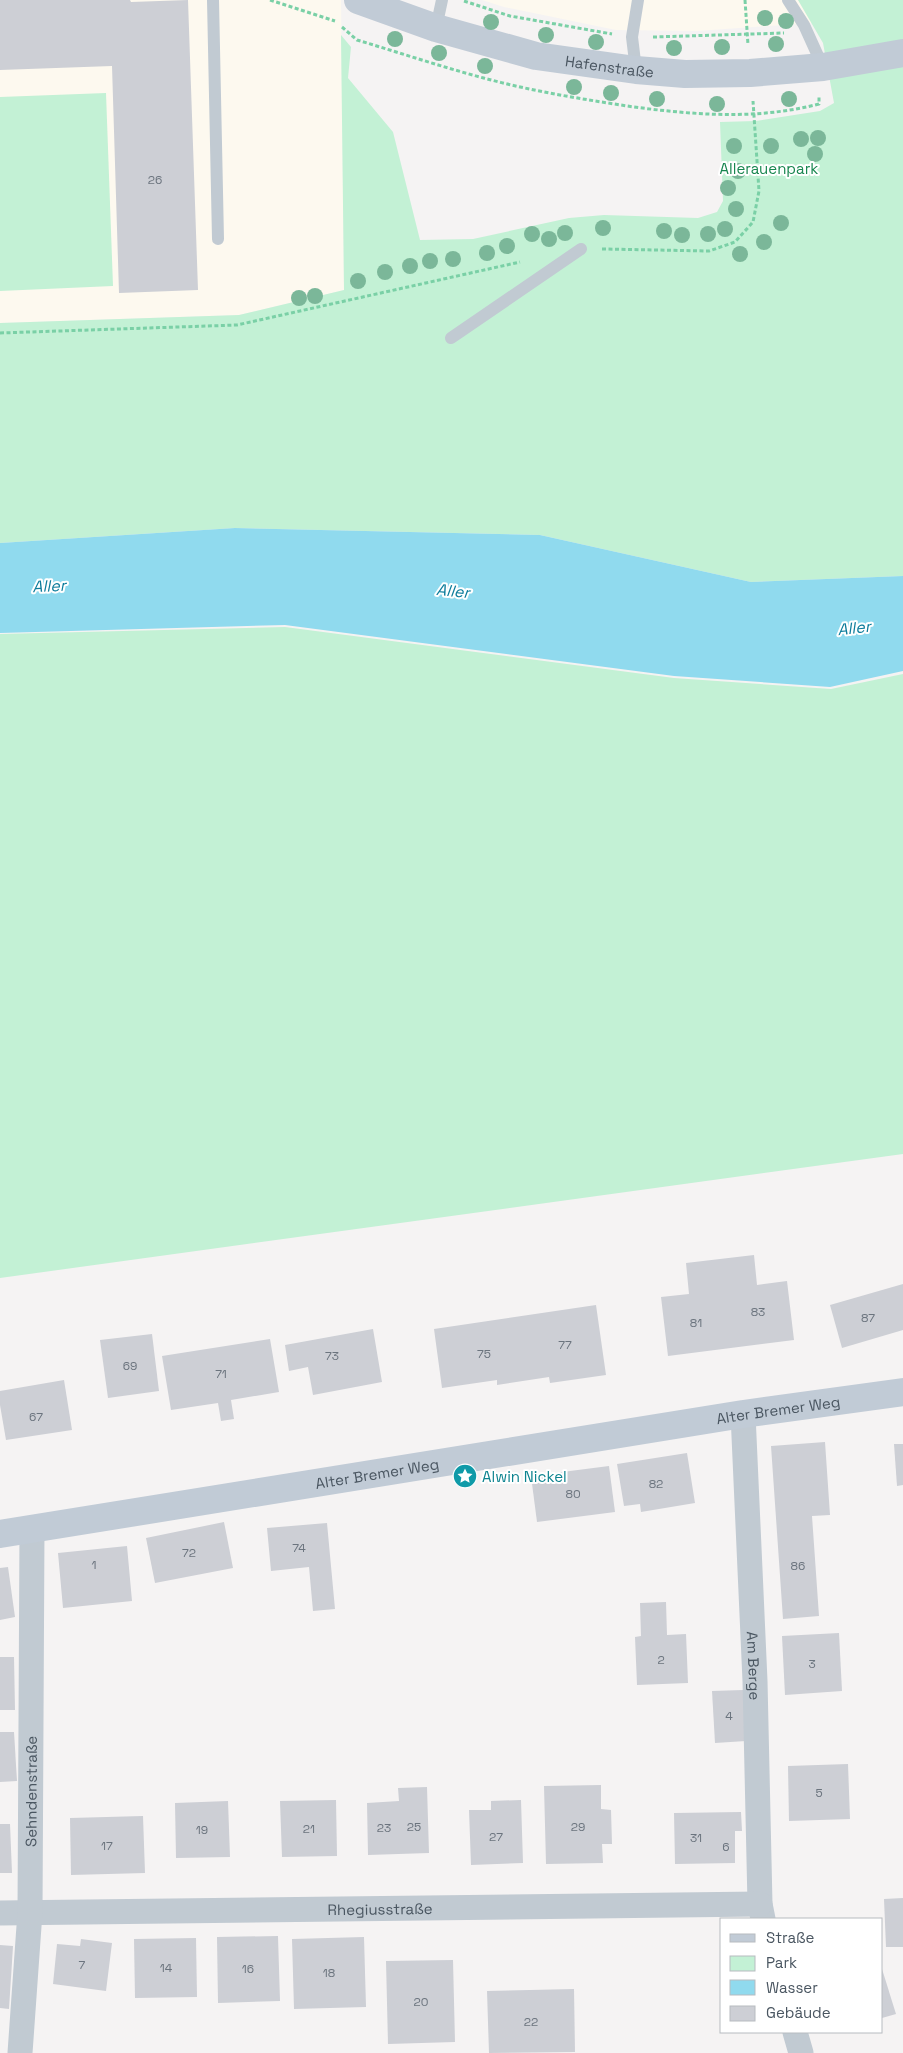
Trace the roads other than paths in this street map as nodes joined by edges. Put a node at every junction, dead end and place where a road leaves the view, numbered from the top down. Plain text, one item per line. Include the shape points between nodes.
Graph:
1 (213, 0) edge
2 (358, 0) edge
3 (442, 0) edge
4 (638, 0) edge
5 (788, 0) edge
6 (436, 28) junction
7 (903, 53) edge
8 (822, 67) junction
9 (636, 70) junction
10 (218, 240) dead end
11 (581, 249) road end
12 (450, 338) dead end
13 (903, 1392) edge
14 (743, 1414) junction
15 (32, 1529) junction
16 (0, 1534) edge
17 (0, 1912) edge
18 (30, 1912) junction
19 (762, 1912) edge
20 (795, 2033) edge
21 (20, 2053) edge
22 (801, 2053) edge

1 - 10 lane
2 - 6 street, Hafenstraße
3 - 6 lane
4 - 9 lane via 632,37
5 - 8 lane via 804,25
6 - 9 street, Hafenstraße via 536,56
7 - 8 street, Hafenstraße
8 - 9 street, Hafenstraße via 750,74
11 - 12 lane
13 - 14 street, Alter Bremer Weg
14 - 15 street, Alter Bremer Weg
14 - 19 street, Am Berge
15 - 16 street, Alter Bremer Weg
15 - 18 street, Sehndenstraße
17 - 18 street, Rhegiusstraße
18 - 19 street, Rhegiusstraße
18 - 21 street, Sehndenstraße
20 - 22 street

